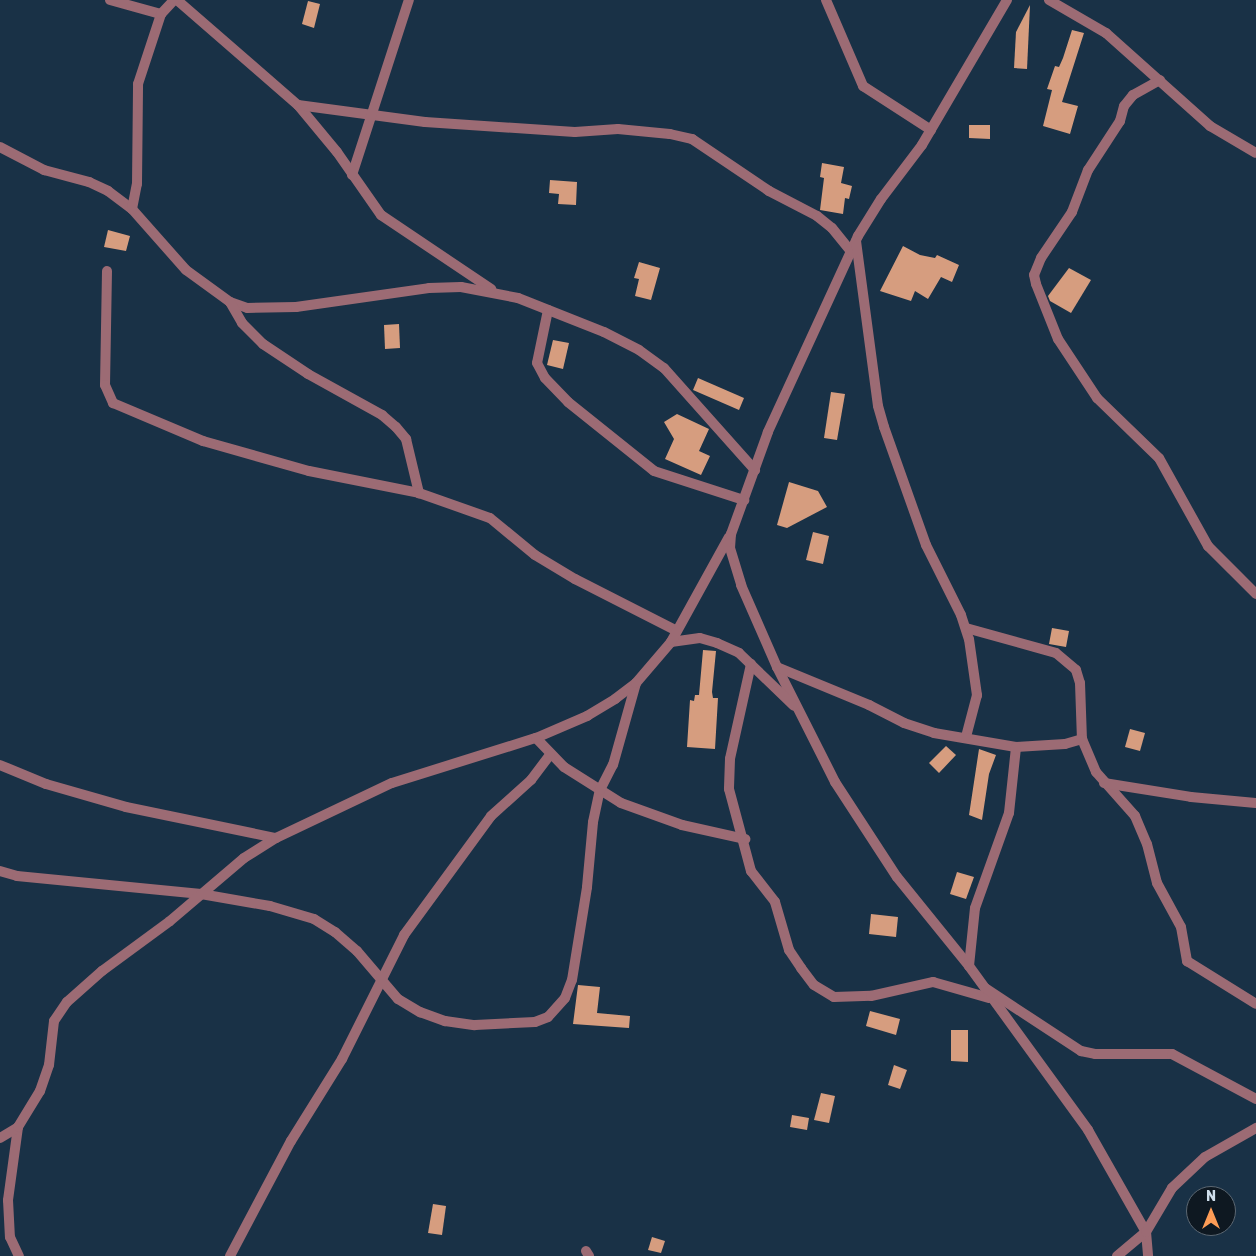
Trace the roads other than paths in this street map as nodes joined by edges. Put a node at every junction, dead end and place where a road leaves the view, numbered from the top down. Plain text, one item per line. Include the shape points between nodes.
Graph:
1 (110, 0) edge
2 (175, 0) edge
3 (409, 0) edge
4 (826, 0) edge
5 (1007, 0) edge
6 (1049, 0) edge
7 (161, 14) junction
8 (1160, 80) junction
9 (298, 105) junction
10 (372, 112) junction
11 (931, 130) junction
12 (0, 147) edge
13 (1256, 153) edge
14 (352, 175) junction
15 (132, 209) junction
16 (856, 240) junction
17 (852, 253) junction
18 (107, 272) dead end
19 (493, 291) junction
20 (230, 302) junction
21 (548, 310) junction
22 (755, 470) junction
23 (419, 493) junction
24 (744, 500) junction
25 (731, 534) junction
26 (1256, 594) edge
27 (966, 628) junction
28 (677, 631) junction
29 (671, 642) junction
30 (751, 664) junction
31 (776, 667) junction
32 (636, 683) junction
33 (802, 714) junction
34 (966, 737) junction
35 (536, 738) junction
36 (1082, 739) junction
37 (1016, 747) junction
38 (550, 755) junction
39 (0, 765) edge
40 (1104, 782) junction
41 (600, 790) junction
42 (1256, 803) edge
43 (276, 838) junction
44 (745, 839) junction
45 (0, 871) edge
46 (201, 894) junction
47 (969, 966) junction
48 (381, 981) junction
49 (983, 986) junction
50 (989, 998) junction
51 (1256, 1004) edge
52 (1256, 1098) edge
53 (18, 1127) junction
54 (1256, 1128) edge
55 (0, 1138) edge
56 (1146, 1232) junction
57 (19, 1256) edge
58 (230, 1256) edge
59 (1117, 1256) edge
60 (1148, 1256) edge

1 - 7 street
2 - 7 street
2 - 9 street
3 - 10 street
4 - 11 street via 863,86
5 - 11 street
6 - 8 street via 1106,33
7 - 15 street via 138,84 136,184
8 - 13 street via 1210,126
8 - 26 street via 1132,95 1124,106 1120,121 1088,170 1072,212 1041,258 1034,275 1058,339 1097,398 1159,458 1208,546
9 - 10 street
9 - 14 street via 338,152
10 - 14 street
10 - 17 street via 473,126 575,132 618,129 692,139 769,191 817,216 832,228
11 - 16 street
12 - 15 street via 44,170 89,182
14 - 19 street via 381,215 399,230
15 - 20 street via 186,270
16 - 17 street
16 - 27 street via 882,420 926,545
17 - 22 street via 781,401
18 - 23 street via 105,385 113,403 203,441 309,471
19 - 20 street via 461,286 429,288 265,308 247,308
19 - 21 street
20 - 23 street via 242,323 264,344 308,374 382,415 396,427 406,439
21 - 22 street via 604,332 640,350 664,368
21 - 24 street via 537,363 545,378 568,402 654,471
22 - 24 street
23 - 28 street via 490,518 535,554 574,579
24 - 25 street
25 - 28 street
25 - 31 street via 733,562
27 - 34 street via 977,695
27 - 36 street via 1056,653 1068,662 1076,670 1080,683
28 - 29 street
29 - 30 street via 684,638 717,642
29 - 32 street
30 - 33 street
30 - 44 street via 728,775
31 - 33 street
31 - 34 street via 869,704 904,723 934,733
32 - 35 street via 587,716
32 - 41 street via 613,765
33 - 47 street via 855,815 896,877
34 - 37 street
35 - 38 street
35 - 43 street via 392,783
36 - 37 street via 1065,744
36 - 40 street
37 - 47 street via 1009,813 975,908
38 - 41 street
38 - 48 street via 532,780 491,816 465,849 404,935
39 - 43 street via 38,782 126,807
40 - 42 street via 1191,797
40 - 51 street via 1135,816 1157,883 1180,928 1186,961
41 - 44 street via 646,814
41 - 48 street via 572,980 565,998 548,1016 534,1022 504,1025 445,1022 398,999
43 - 46 street via 244,858
44 - 50 street via 751,871 775,902 789,950 814,985 824,992 849,999 933,982
45 - 46 street via 17,876
46 - 48 street via 270,906 314,919 357,951
46 - 53 street via 67,1002 54,1021 49,1065 40,1091
47 - 49 street
48 - 58 street via 342,1059 291,1141
49 - 50 street
49 - 52 street via 1081,1051 1095,1054 1172,1054
50 - 56 street via 1088,1130
53 - 55 street
53 - 57 street via 8,1200 10,1237
54 - 56 street via 1206,1157 1172,1188
56 - 59 street
56 - 60 street

